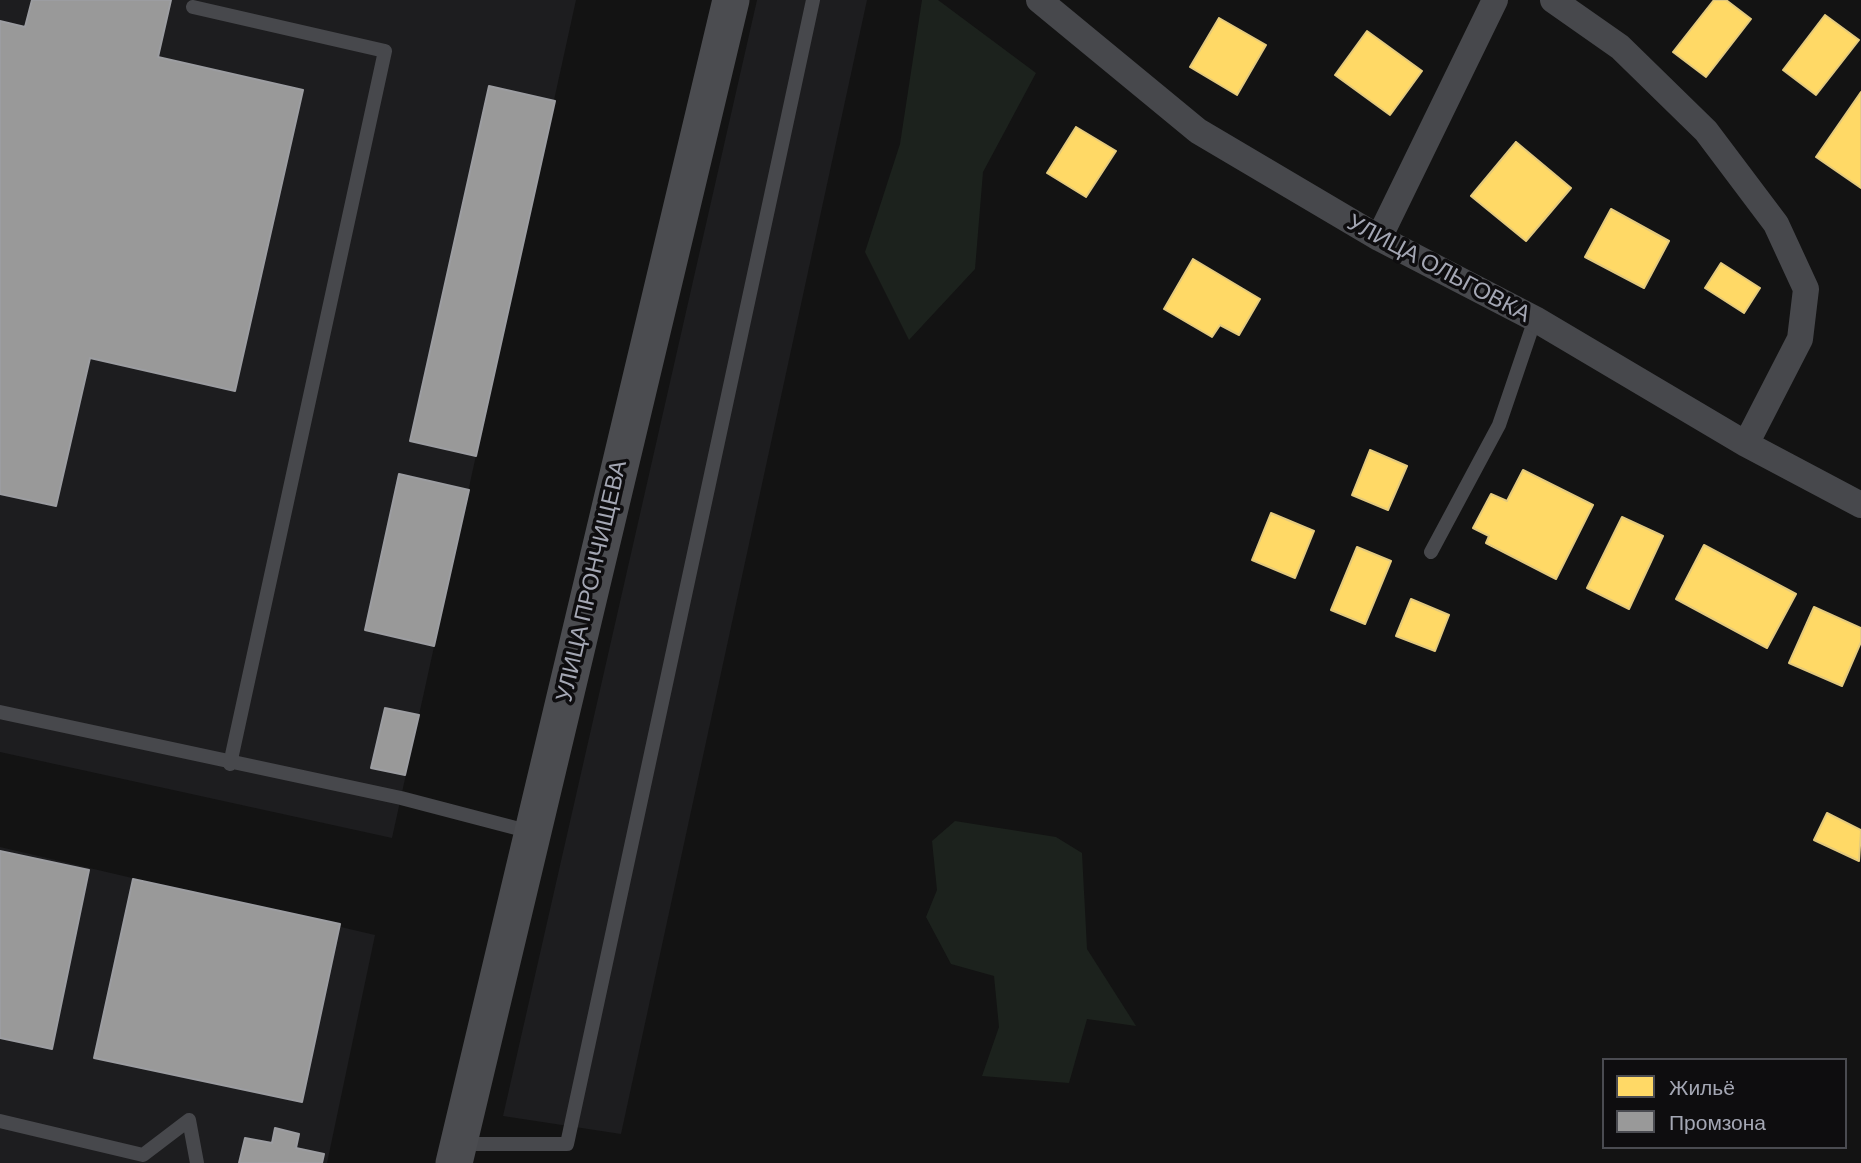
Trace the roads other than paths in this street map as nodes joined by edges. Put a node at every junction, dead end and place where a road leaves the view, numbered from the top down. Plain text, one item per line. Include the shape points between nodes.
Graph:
1 (731, 0) edge
2 (813, 0) edge
3 (1039, 0) edge
4 (1495, 0) edge
5 (1553, 0) edge
6 (193, 7) dead end
7 (1379, 239) junction
8 (1535, 319) junction
9 (1746, 444) junction
10 (1861, 505) edge
11 (1431, 552) dead end
12 (0, 712) edge
13 (230, 764) junction
14 (531, 832) junction
15 (0, 1121) edge
16 (456, 1154) edge
17 (197, 1163) edge

1 - 14 street, УЛИЦА ПРОНЧИЩЕВА
2 - 16 lane via 567,1144
3 - 7 street, УЛИЦА ОЛЬГОВКА via 1198,131
4 - 7 street
5 - 9 street via 1620,47 1706,131 1776,224 1806,289 1800,339
6 - 13 lane via 385,51
7 - 8 street, УЛИЦА ОЛЬГОВКА
8 - 9 street, УЛИЦА ОЛЬГОВКА
8 - 11 lane via 1499,425
9 - 10 street, УЛИЦА ОЛЬГОВКА
12 - 13 lane
13 - 14 lane via 401,798
14 - 16 street, УЛИЦА ПРОНЧИЩЕВА
15 - 17 lane via 143,1156 189,1119

